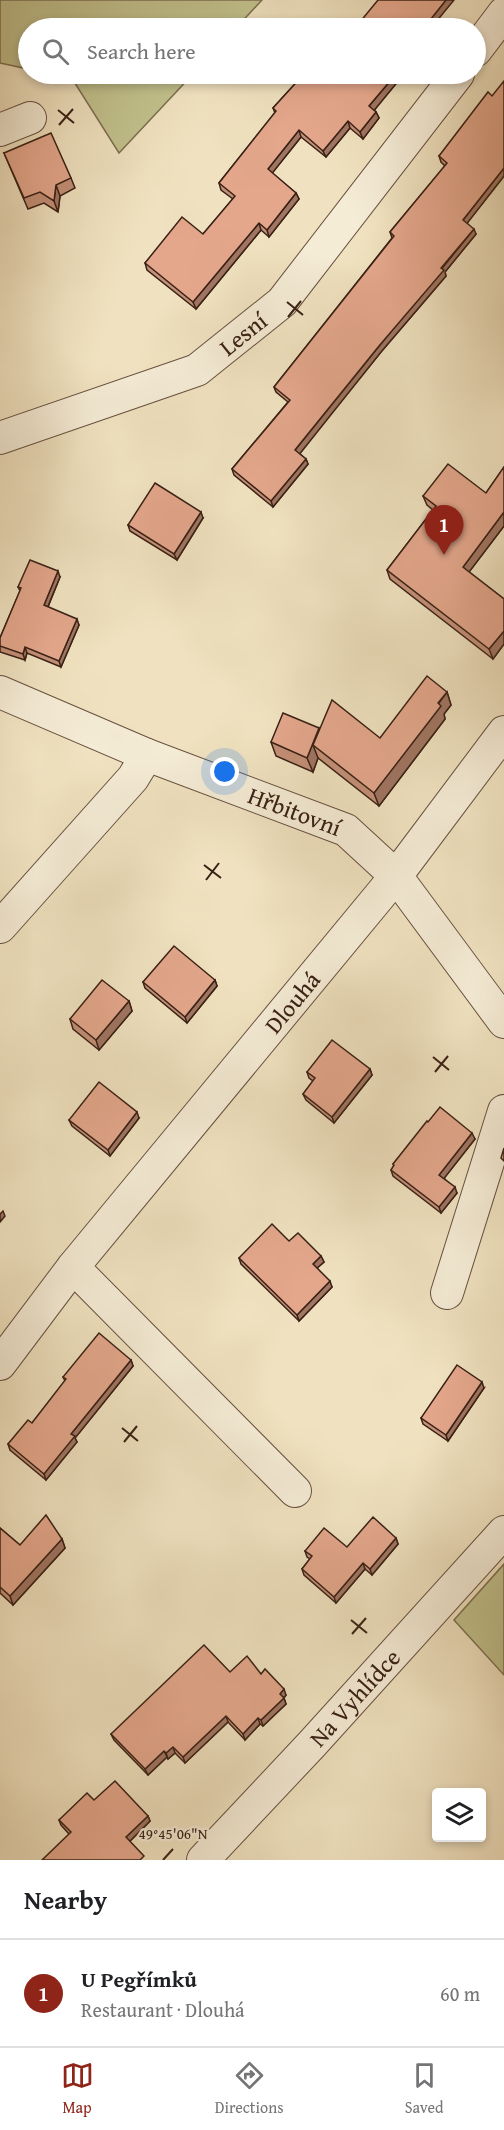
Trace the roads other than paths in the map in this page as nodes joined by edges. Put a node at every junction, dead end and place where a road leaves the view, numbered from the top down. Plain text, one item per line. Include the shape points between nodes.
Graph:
1 (504, 13) edge
2 (486, 37) edge
3 (450, 84) edge
4 (30, 118) dead end
5 (0, 130) edge
6 (0, 438) edge
7 (0, 692) edge
8 (504, 732) edge
9 (147, 755) junction
10 (396, 876) junction
11 (0, 927) edge
12 (504, 1022) edge
13 (504, 1112) edge
14 (74, 1267) junction
15 (447, 1293) dead end
16 (0, 1364) edge
17 (295, 1491) dead end
18 (504, 1532) edge
19 (202, 1860) edge

1 - 2 street
3 - 6 street, Lesní via 282,302 197,370
4 - 5 street
7 - 9 street, Hřbitovní
8 - 10 street, Dlouhá
9 - 10 street, Hřbitovní via 346,830
9 - 11 street via 133,778
10 - 12 street
10 - 14 street, Dlouhá
13 - 15 street
14 - 16 street, Dlouhá
14 - 17 street
18 - 19 street, Na Vyhlídce

